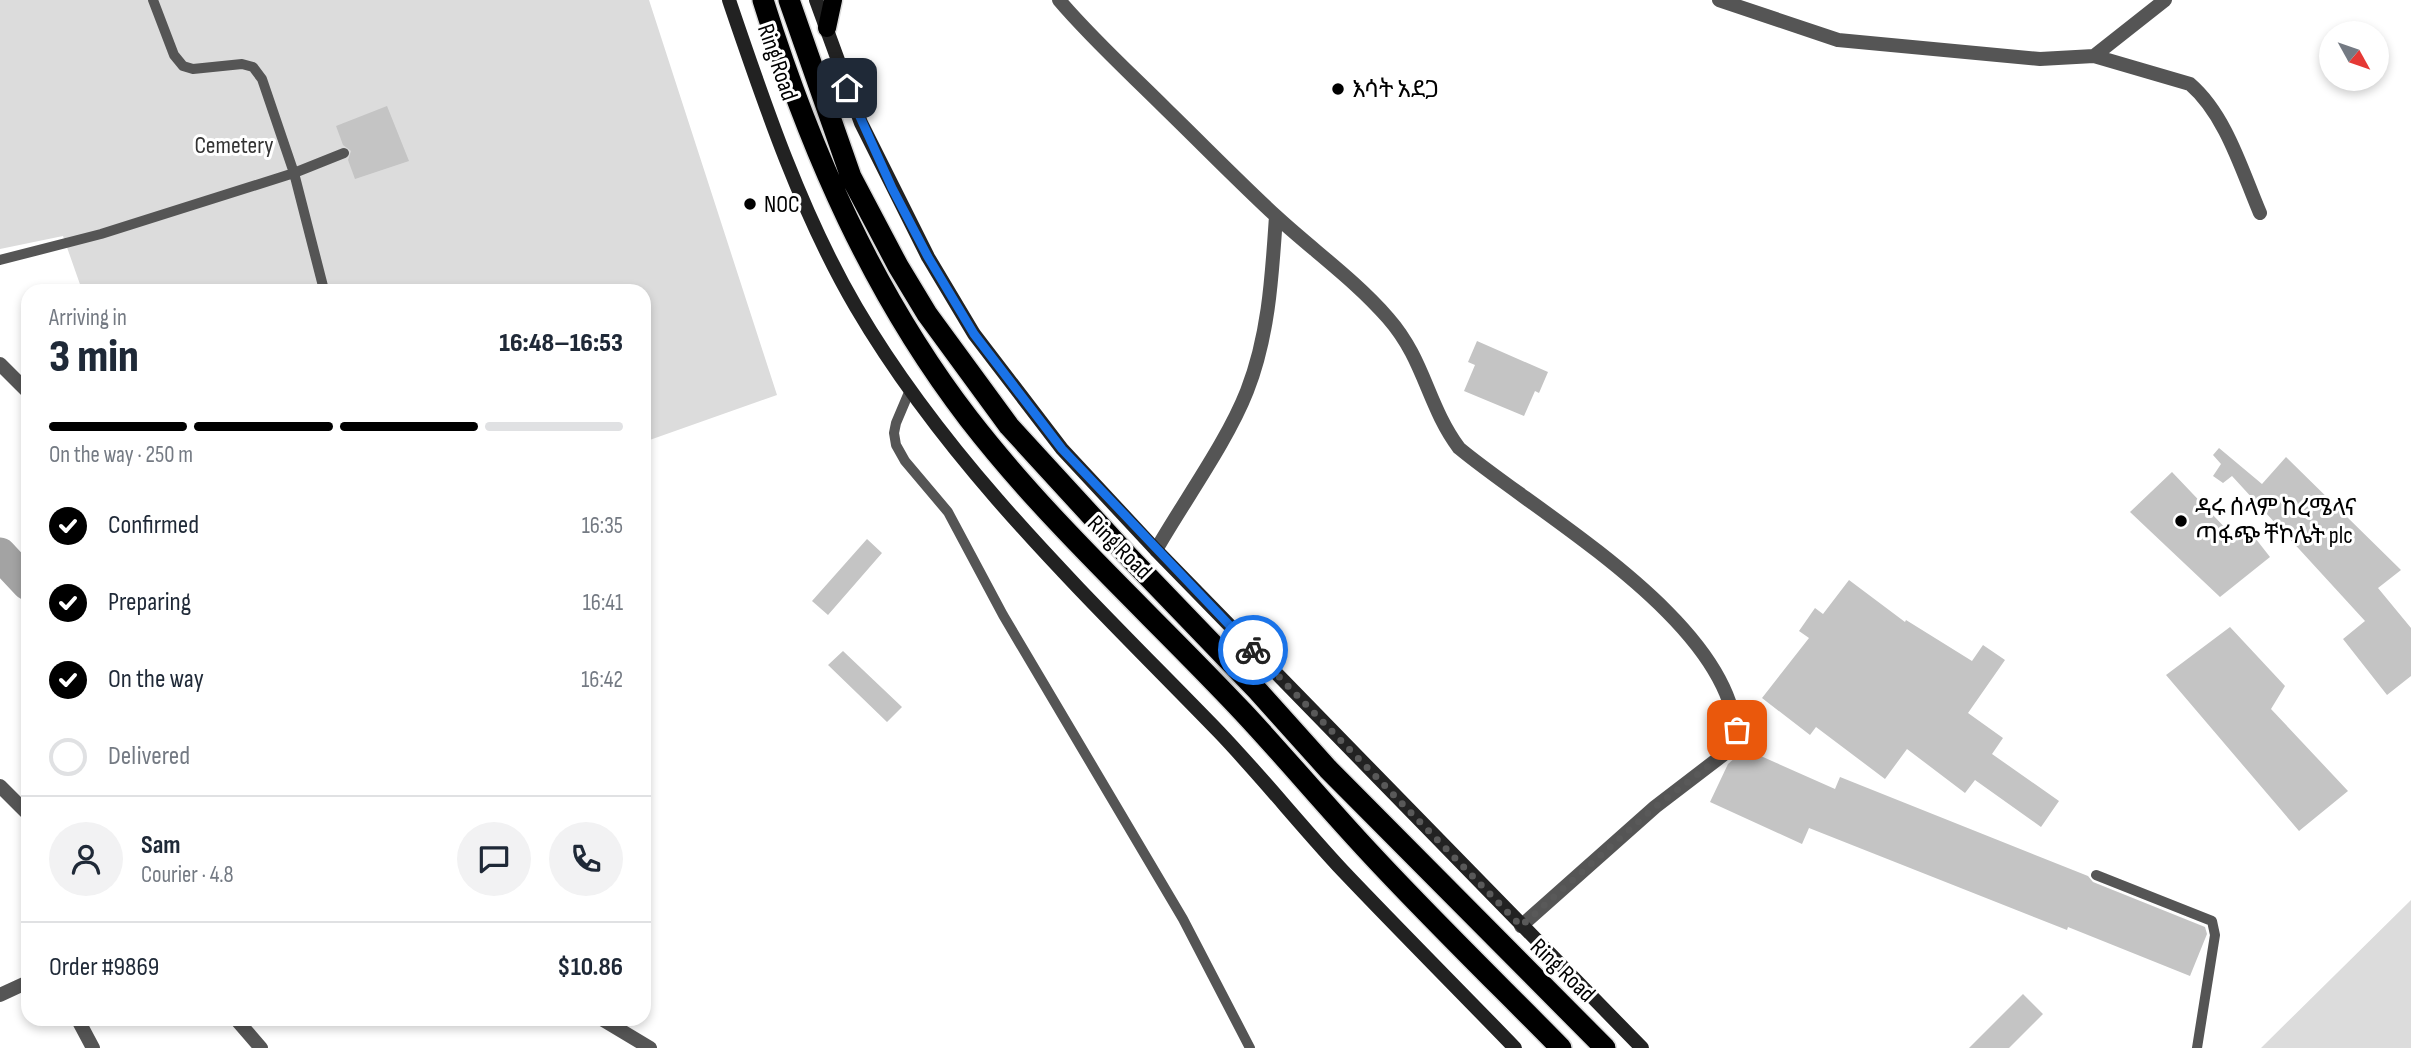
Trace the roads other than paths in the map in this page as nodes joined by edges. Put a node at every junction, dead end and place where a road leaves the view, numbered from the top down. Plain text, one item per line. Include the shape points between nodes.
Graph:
1 (153, 0) edge
2 (729, 0) edge
3 (763, 0) edge
4 (789, 0) edge
5 (816, 0) edge
6 (833, 0) edge
7 (1059, 0) edge
8 (1719, 0) edge
9 (2165, 0) edge
10 (827, 28) junction
11 (2094, 56) junction
12 (344, 153) dead end
13 (293, 173) junction
14 (2260, 214) dead end
15 (1276, 216) junction
16 (0, 260) edge
17 (322, 284) edge
18 (0, 364) edge
19 (21, 385) edge
20 (910, 390) junction
21 (1156, 550) junction
22 (0, 786) edge
23 (21, 807) edge
24 (2096, 875) dead end
25 (1521, 926) junction
26 (21, 985) edge
27 (0, 995) edge
28 (81, 1026) edge
29 (241, 1026) edge
30 (613, 1026) edge
31 (1601, 1043) edge
32 (93, 1048) edge
33 (261, 1048) edge
34 (650, 1048) edge
35 (1250, 1048) edge
36 (1515, 1048) edge
37 (1561, 1048) edge
38 (1642, 1048) edge
39 (2197, 1048) edge

1 - 13 lane via 174,55 183,66 253,67 262,79
2 - 20 main road, Ring Road via 778,139 827,249 855,305
3 - 37 highway, Ring Road via 825,171 869,265 931,366 970,419 1068,533
4 - 31 highway, Ring Road via 851,177 928,314 1009,426 1328,769
5 - 10 main road
6 - 10 main road
7 - 15 street
8 - 11 street via 1838,40 2040,59
9 - 11 street
10 - 21 main road via 861,123 928,257 974,334 1062,449
11 - 14 street via 2190,84 2202,95 2220,123
12 - 13 lane
13 - 16 lane via 102,234
13 - 17 lane
15 - 21 street via 1272,287 1247,392
15 - 25 street via 1388,317 1424,373 1434,408 1459,448 1602,555 1676,621 1714,668 1727,695 1737,730 1736,745 1655,807
18 - 19 street
20 - 35 lane via 896,424 896,444 948,512 997,604 1183,919
20 - 36 main road, Ring Road via 1024,529
21 - 25 main road
22 - 23 street
24 - 39 lane via 2212,921 2215,935
25 - 38 main road
26 - 27 street
28 - 32 street
29 - 33 street
30 - 34 street

